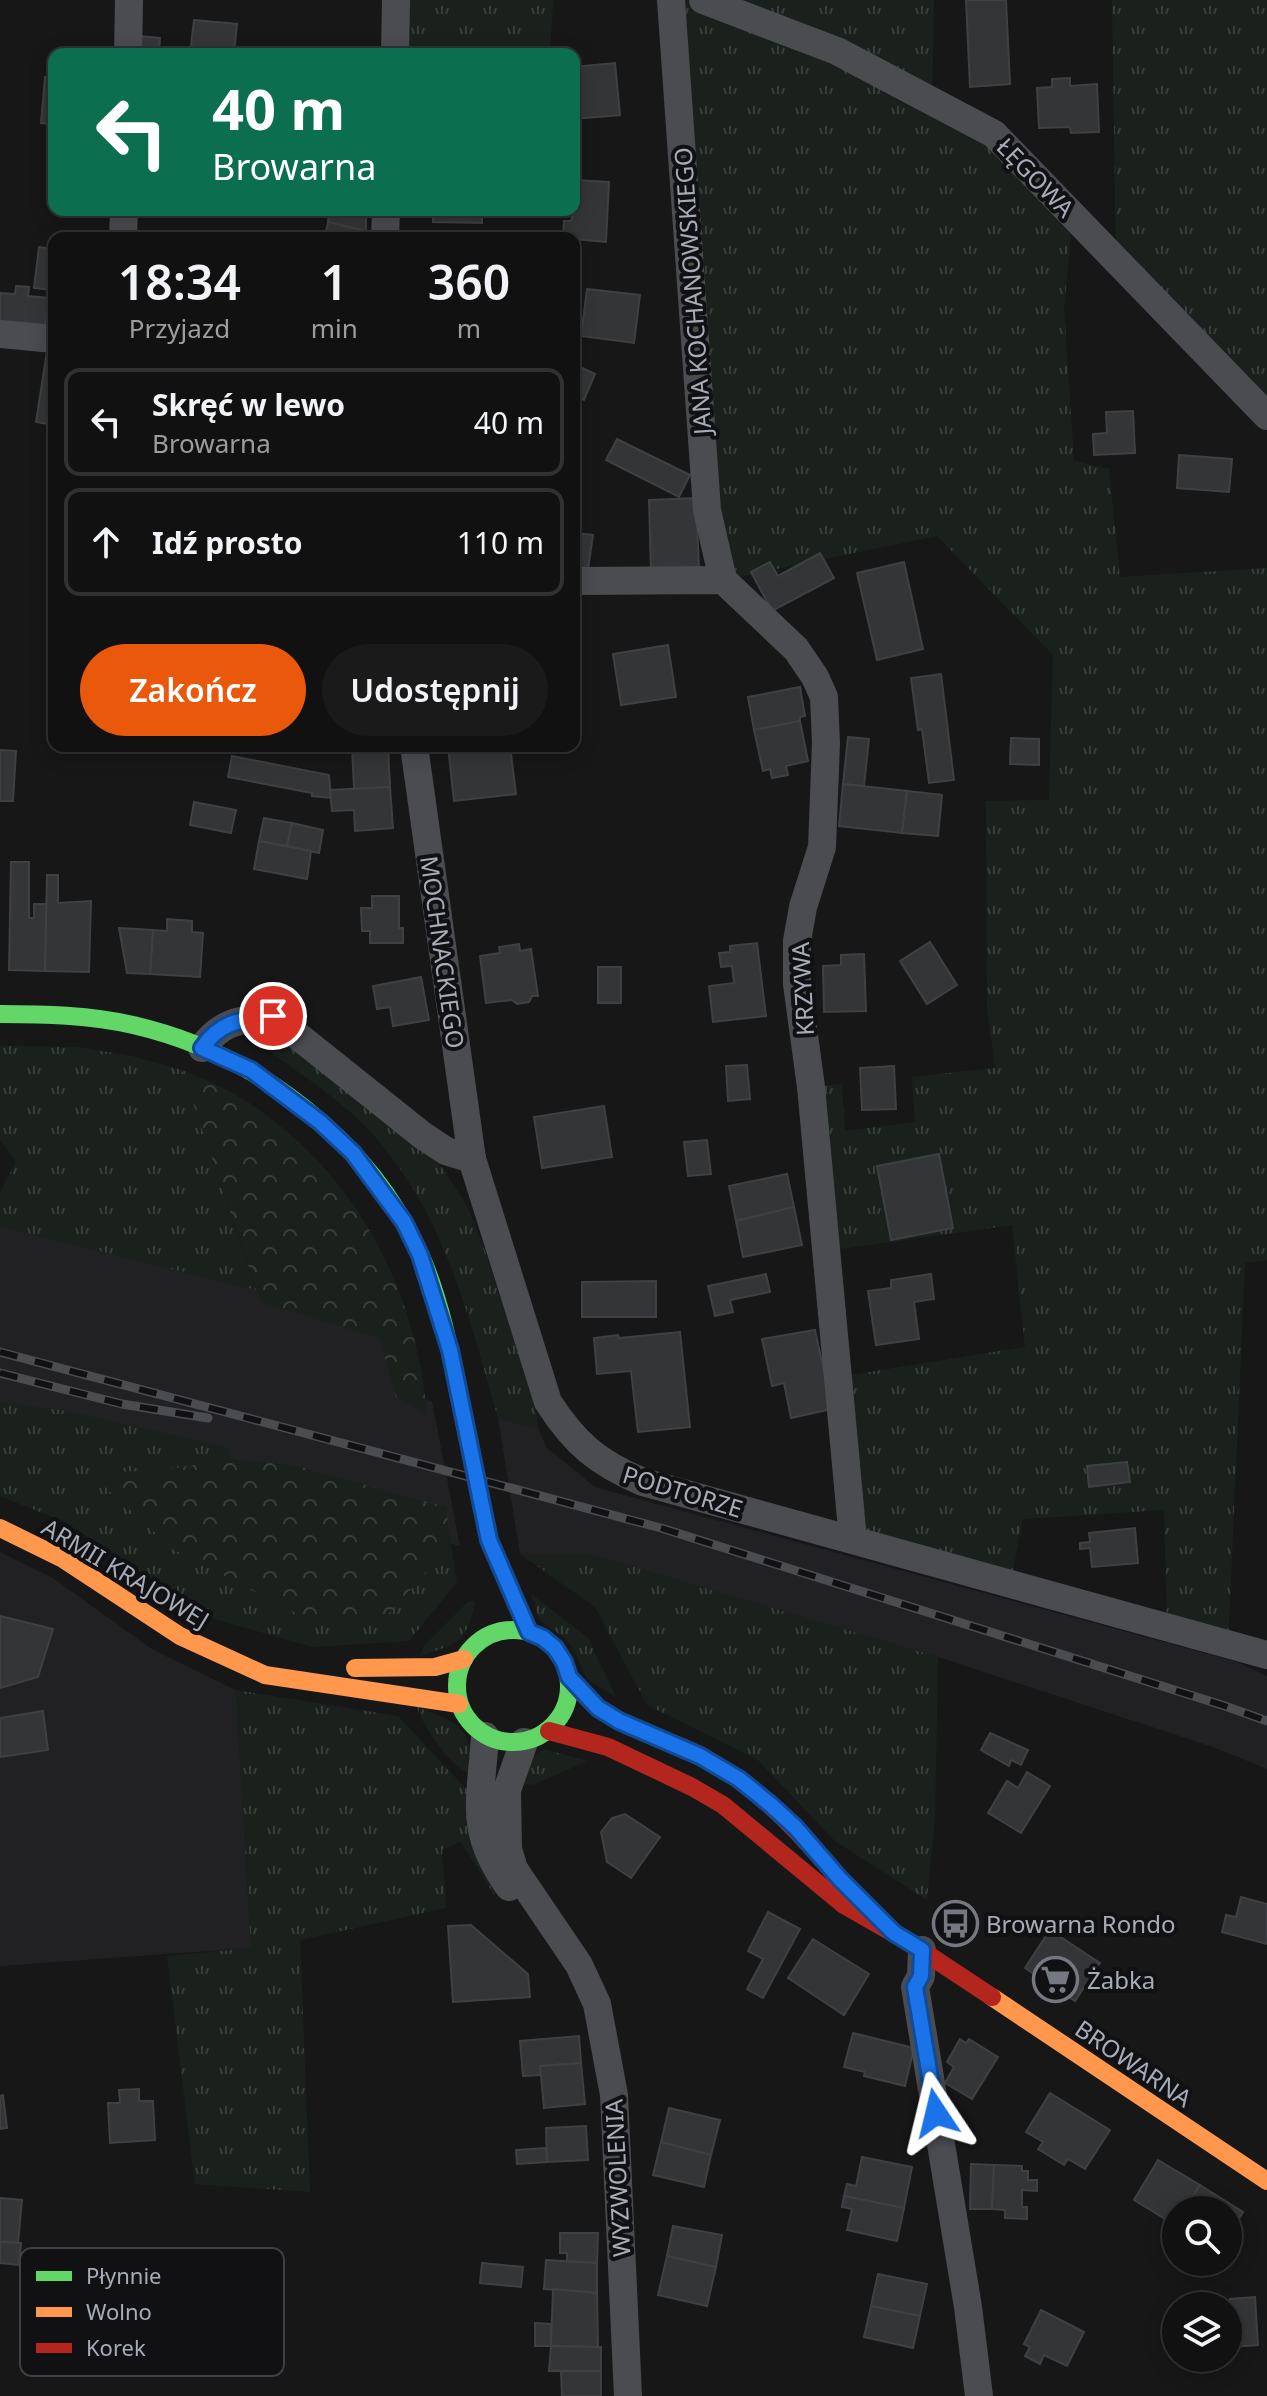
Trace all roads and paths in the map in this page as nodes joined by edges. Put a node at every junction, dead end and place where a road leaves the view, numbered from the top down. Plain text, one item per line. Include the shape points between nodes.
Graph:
1 (129, 0) edge
2 (396, 0) edge
3 (671, 0) edge
4 (703, 0) edge
5 (128, 48) edge
6 (395, 48) edge
7 (0, 334) edge
8 (48, 338) edge
9 (1267, 416) edge
10 (723, 580) junction
11 (580, 581) edge
12 (415, 752) edge
13 (0, 1014) edge
14 (202, 1048) junction
15 (472, 1159) junction
16 (0, 1528) edge
17 (489, 1540) junction
18 (853, 1540) junction
19 (491, 1590) dead end
20 (491, 1613) dead end
21 (529, 1632) junction
22 (492, 1634) junction
23 (1267, 1655) edge
24 (228, 1658) junction
25 (464, 1659) junction
26 (569, 1677) junction
27 (459, 1704) junction
28 (485, 1736) junction
29 (536, 1736) junction
30 (894, 1933) junction
31 (922, 1950) junction
32 (579, 1965) junction
33 (1267, 2181) edge
34 (628, 2396) edge
35 (979, 2396) edge

1 - 5 street
2 - 6 street
3 - 10 street, JANA KOCHANOWSKIEGO via 707,510
4 - 9 street, ŁĘGOWA via 837,51 994,134
7 - 8 street
10 - 11 street
10 - 18 street, KRZYWA via 796,649 824,697 822,847 803,907 797,984
12 - 15 street, MOCHNACKIEGO
13 - 14 street via 104,1020
14 - 15 street via 225,1025 273,1016 422,1135 446,1151
14 - 17 street, bridge via 251,1070 320,1122 353,1153 404,1222 450,1350
15 - 18 street, PODTORZE via 548,1402 586,1451 643,1482
16 - 24 street, ARMII KRAJOWEJ via 63,1559 180,1636
17 - 19 street
17 - 21 street
18 - 23 street, PODTORZE
20 - 22 street
21 - 22 street
21 - 26 street via 555,1648
22 - 25 street
24 - 25 street, ARMII KRAJOWEJ via 346,1668 435,1667
24 - 27 street, ARMII KRAJOWEJ via 265,1675
25 - 27 street via 456,1683
26 - 29 street via 566,1707
26 - 30 street, BROWARNA via 598,1708 619,1721 739,1779 795,1827
27 - 28 street
28 - 29 street via 505,1743
28 - 32 street, WYZWOLENIA via 479,1806 486,1848 526,1910
29 - 30 street, BROWARNA via 608,1747 713,1799 844,1905
29 - 32 street, WYZWOLENIA via 507,1790 508,1849 514,1869
30 - 31 street, BROWARNA
31 - 33 street, BROWARNA
31 - 35 street via 915,1987
32 - 34 street, WYZWOLENIA via 597,2004 614,2095

